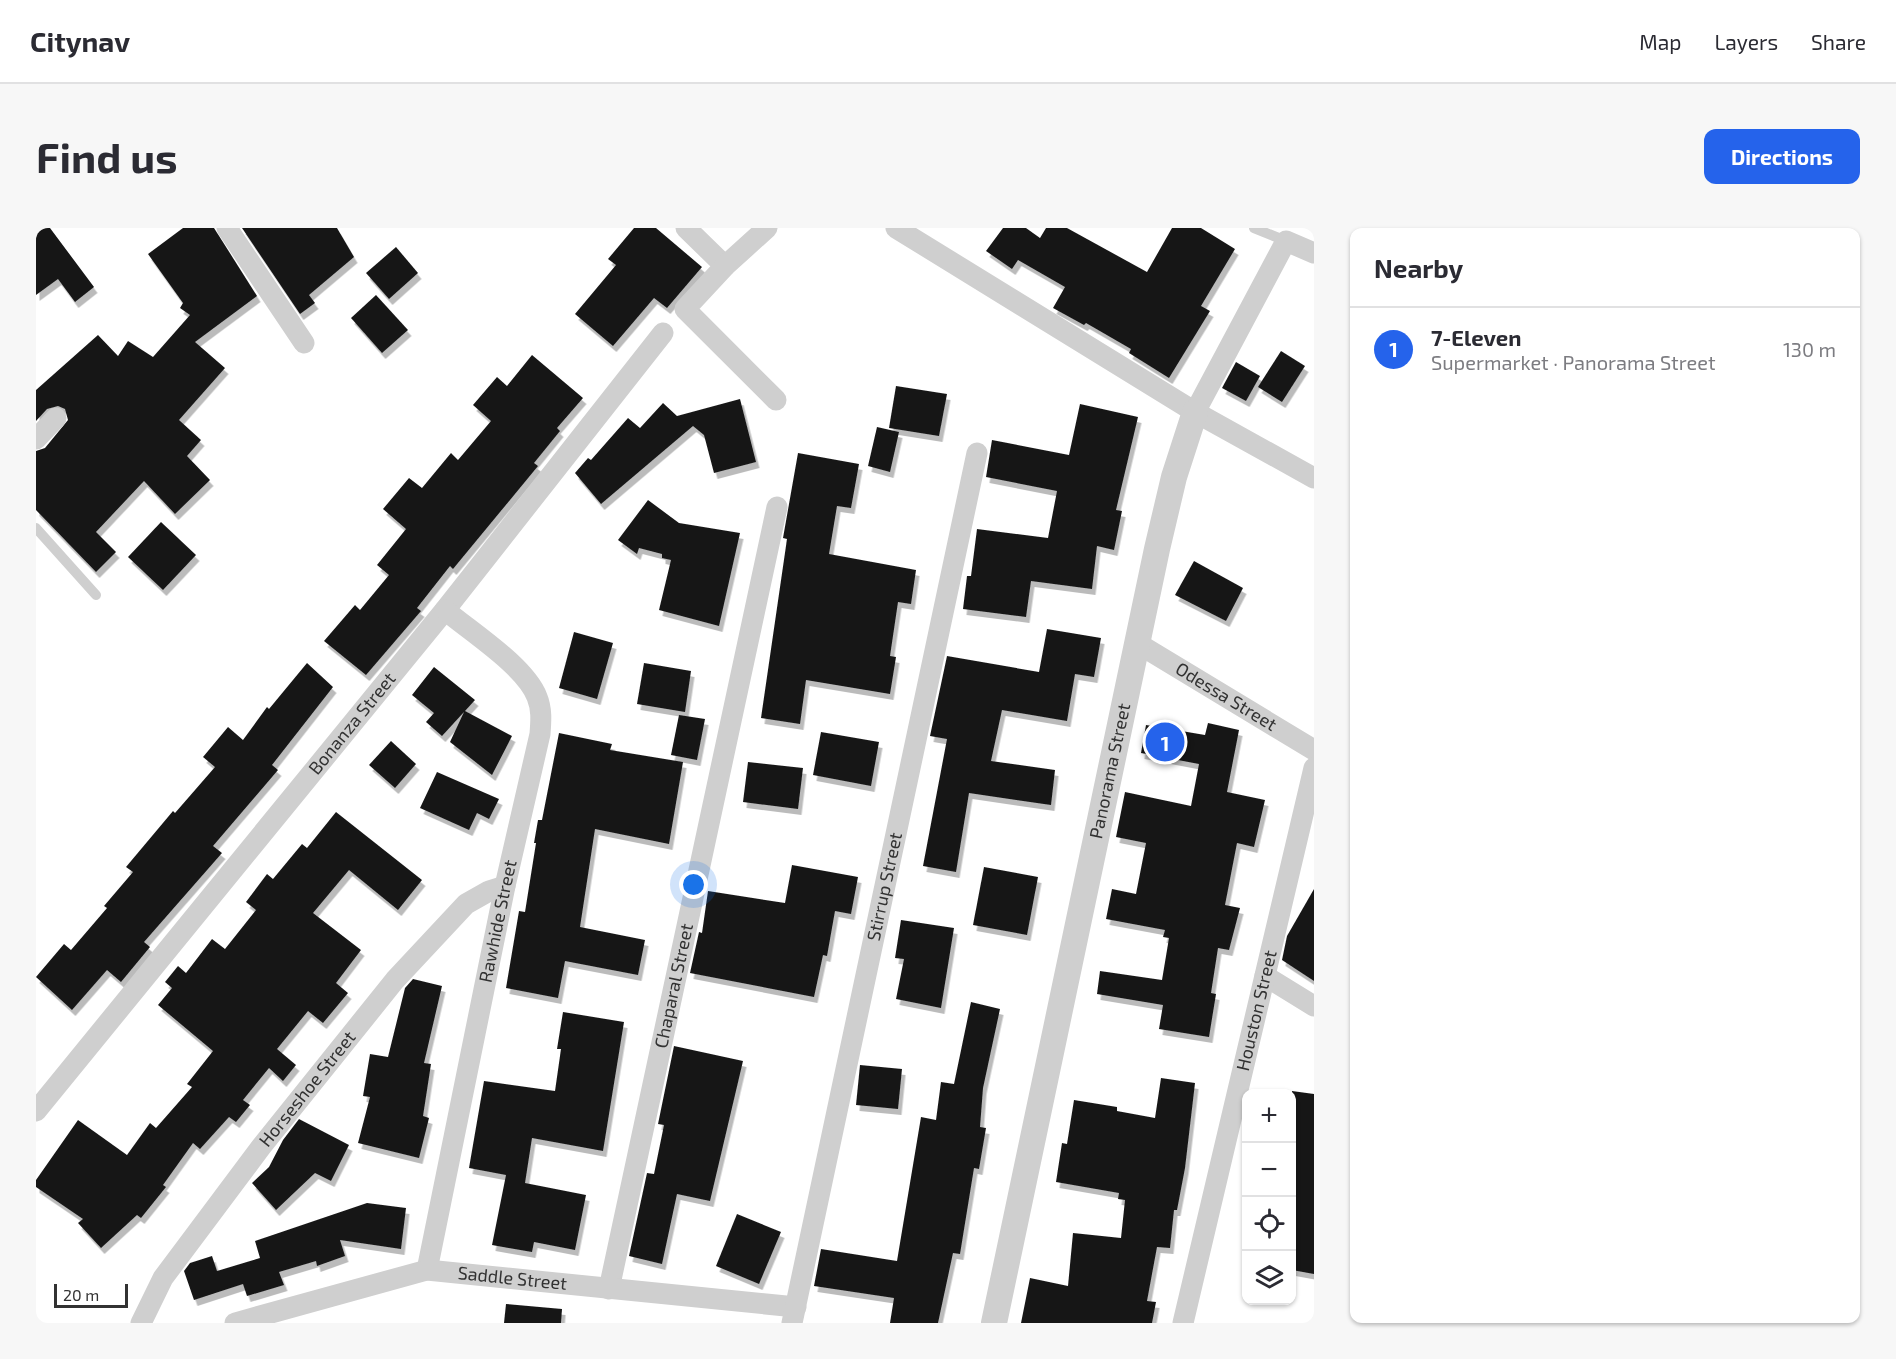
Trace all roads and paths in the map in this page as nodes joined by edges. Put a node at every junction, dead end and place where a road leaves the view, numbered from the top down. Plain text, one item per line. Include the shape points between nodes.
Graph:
1 (227, 228) edge
2 (686, 228) edge
3 (767, 228) edge
4 (896, 228) edge
5 (1254, 228) edge
6 (1286, 240) junction
7 (1314, 253) edge
8 (725, 266) junction
9 (663, 333) dead end
10 (304, 344) dead end
11 (776, 400) dead end
12 (1195, 412) junction
13 (56, 418) dead end
14 (36, 439) edge
15 (977, 453) dead end
16 (1314, 478) edge
17 (777, 507) dead end
18 (36, 528) edge
19 (96, 595) dead end
20 (445, 610) junction
21 (1137, 643) junction
22 (1314, 750) edge
23 (1314, 768) edge
24 (505, 886) junction
25 (1265, 976) junction
26 (1314, 1006) edge
27 (36, 1111) edge
28 (427, 1270) junction
29 (609, 1289) junction
30 (794, 1315) edge
31 (141, 1323) edge
32 (236, 1323) edge
33 (994, 1323) edge
34 (1183, 1323) edge

1 - 10 street
2 - 8 street
3 - 8 street
4 - 12 street
5 - 6 lane
6 - 7 street
6 - 12 street, Panorama Street
8 - 11 street via 686,311
9 - 20 street, Bonanza Street
12 - 16 street
12 - 21 street, Panorama Street via 1174,477
13 - 14 street
15 - 30 street, Stirrup Street
17 - 29 street, Chaparal Street
18 - 19 lane
20 - 24 street, Rawhide Street via 524,678 536,696 541,714 540,734
20 - 27 street, Bonanza Street
21 - 22 street, Odessa Street
21 - 33 street, Panorama Street
23 - 25 street, Houston Street
24 - 28 street, Rawhide Street
24 - 31 street, Horseshoe Street via 466,904 395,980 162,1278
25 - 26 street
25 - 34 street, Houston Street
28 - 29 street, Saddle Street
28 - 32 street, Saddle Street
29 - 30 street, Saddle Street

